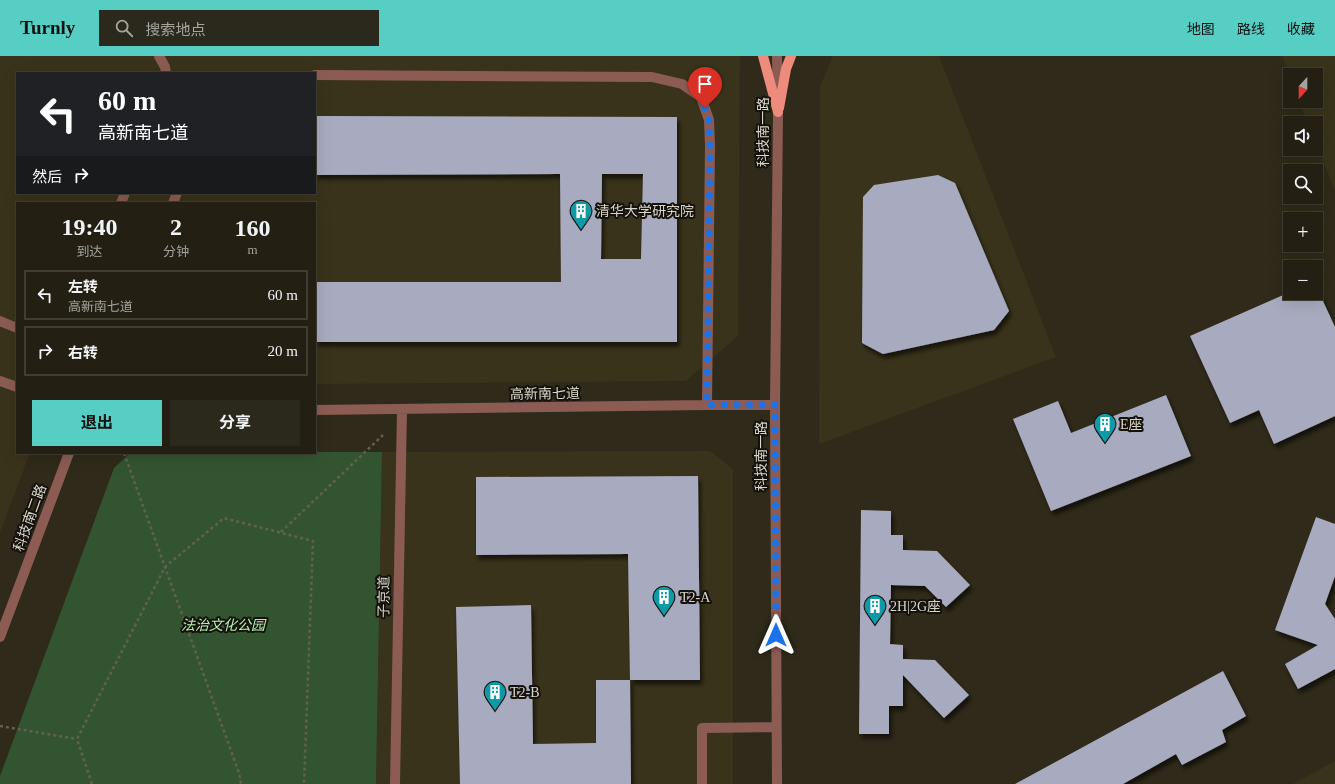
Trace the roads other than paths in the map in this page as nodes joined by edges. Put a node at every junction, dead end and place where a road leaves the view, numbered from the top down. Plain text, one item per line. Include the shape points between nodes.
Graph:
1 (159, 56) edge
2 (763, 56) edge
3 (777, 56) edge
4 (792, 56) edge
5 (166, 72) edge
6 (316, 75) edge
7 (778, 112) junction
8 (0, 321) edge
9 (16, 328) edge
10 (0, 381) edge
11 (16, 387) edge
12 (707, 405) junction
13 (775, 405) junction
14 (316, 410) edge
15 (402, 414) junction
16 (69, 454) edge
17 (0, 637) edge
18 (776, 727) junction
19 (395, 784) edge
20 (702, 784) edge
21 (776, 784) edge

1 - 5 street
2 - 7 main road
3 - 7 street, 科技南一路
4 - 7 main road via 786,69
6 - 12 street via 652,77 682,84 701,97 709,120 710,146
7 - 13 street, 科技南一路
8 - 9 street
10 - 11 street
12 - 13 street, 高新南七道
12 - 15 street, 高新南七道
13 - 18 street, 科技南一路
14 - 15 street, 高新南七道
15 - 19 street, 子京道
16 - 17 street, 科技南二路
18 - 20 street via 702,728
18 - 21 street, 科技南一路

